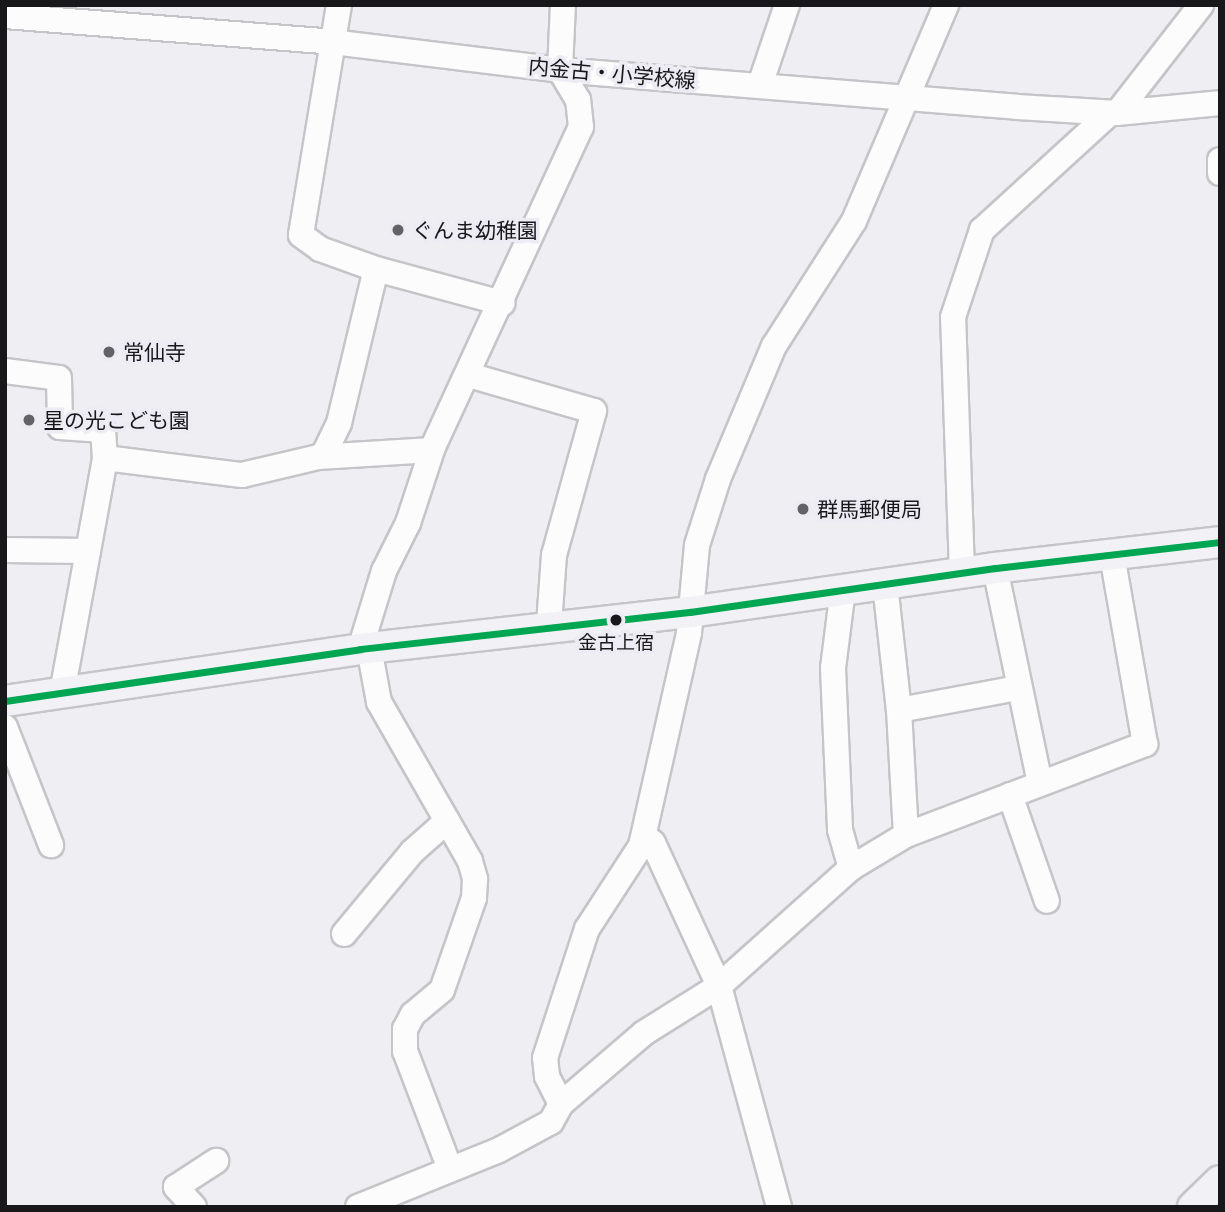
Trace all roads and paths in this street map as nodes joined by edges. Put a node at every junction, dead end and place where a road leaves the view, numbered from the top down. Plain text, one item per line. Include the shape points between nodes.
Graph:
1 (340, 5) edge
2 (563, 5) edge
3 (787, 5) edge
4 (946, 5) edge
5 (1201, 5) edge
6 (140, 16) edge
7 (7, 17) edge
8 (333, 42) junction
9 (560, 70) junction
10 (760, 85) junction
11 (906, 97) junction
12 (1220, 103) edge
13 (1113, 113) junction
14 (1220, 160) edge
15 (1220, 173) edge
16 (376, 269) junction
17 (502, 303) junction
18 (5, 371) edge
19 (469, 375) junction
20 (432, 450) junction
21 (323, 456) junction
22 (105, 458) junction
23 (1220, 542) edge
24 (5, 550) edge
25 (88, 551) junction
26 (1112, 555) junction
27 (995, 568) junction
28 (961, 572) junction
29 (885, 584) junction
30 (843, 589) junction
31 (690, 612) junction
32 (549, 625) junction
33 (365, 648) junction
34 (1018, 688) junction
35 (62, 693) junction
36 (5, 701) edge
37 (899, 710) junction
38 (5, 727) edge
39 (1040, 783) junction
40 (1010, 794) junction
41 (447, 821) junction
42 (644, 835) junction
43 (906, 835) junction
44 (51, 845) dead end
45 (851, 868) junction
46 (1046, 901) dead end
47 (344, 934) dead end
48 (719, 985) junction
49 (561, 1104) junction
50 (216, 1161) dead end
51 (449, 1167) junction
52 (1220, 1181) edge
53 (194, 1207) edge
54 (358, 1207) edge
55 (779, 1207) edge
56 (1194, 1207) edge

1 - 8 street
2 - 9 street
3 - 10 street
4 - 11 street
5 - 13 street
6 - 7 street, 内金古・小学校線
6 - 8 street, 内金古・小学校線
8 - 9 street, 内金古・小学校線
8 - 16 street via 301,235 320,249
9 - 10 street, 内金古・小学校線
9 - 17 street via 578,100 581,127
10 - 11 street, 内金古・小学校線
11 - 13 street, 内金古・小学校線
11 - 31 street via 854,220 774,346 723,467 697,545
12 - 13 street, 内金古・小学校線
13 - 28 street via 982,230 953,317
14 - 15 street
16 - 17 street
16 - 21 street via 339,423
17 - 19 street
18 - 22 street via 60,378 60,427 103,430
19 - 20 street
19 - 32 street via 593,411 554,555
20 - 21 street
20 - 33 street via 408,523 384,571
21 - 22 street via 242,475
22 - 25 street
23 - 26 main road
24 - 25 street
25 - 35 street
26 - 27 main road
26 - 39 street via 1145,744
27 - 28 main road
27 - 34 street
28 - 29 main road
29 - 30 main road
29 - 37 street
30 - 31 main road
30 - 45 street via 833,668 840,830
31 - 32 main road
31 - 42 street
32 - 33 main road
33 - 35 main road
33 - 41 street via 379,702
34 - 37 street
34 - 39 street
35 - 36 main road
37 - 43 street
38 - 44 street
39 - 40 street
40 - 43 street
40 - 46 street
41 - 47 street via 412,852
41 - 51 street via 470,861 474,898 442,989 413,1014 405,1029 405,1051
42 - 48 street via 653,844
42 - 49 street via 587,929 545,1058 547,1076
43 - 45 street
45 - 48 street
48 - 49 street via 644,1033
48 - 55 street
49 - 51 street via 551,1122 499,1150
50 - 53 street via 176,1187
51 - 54 street
52 - 56 main road

